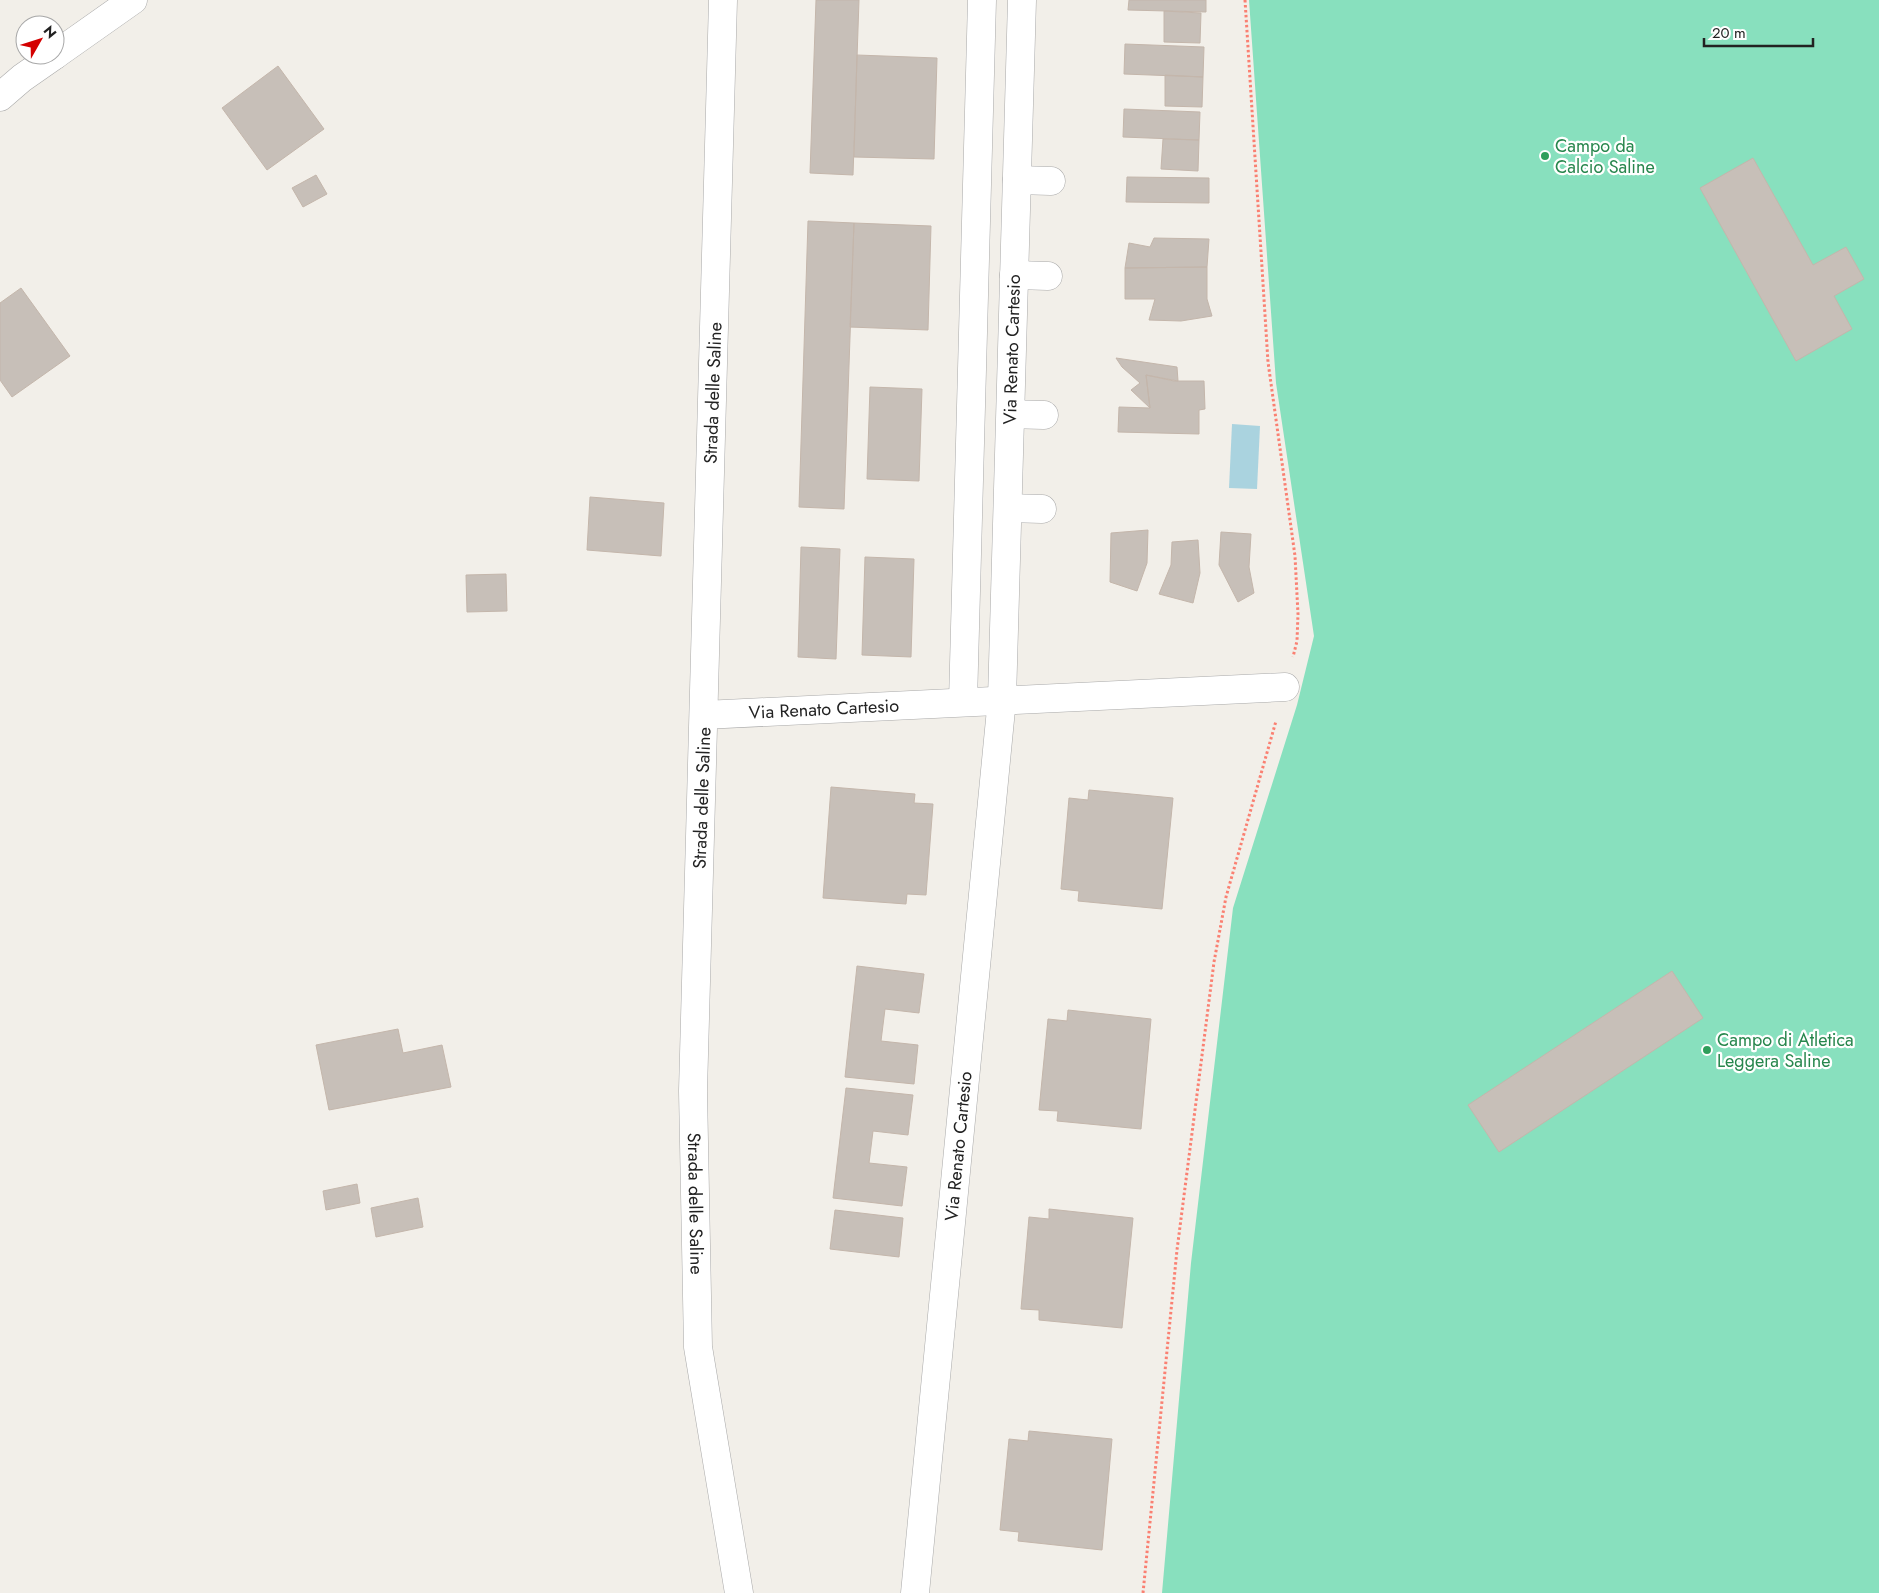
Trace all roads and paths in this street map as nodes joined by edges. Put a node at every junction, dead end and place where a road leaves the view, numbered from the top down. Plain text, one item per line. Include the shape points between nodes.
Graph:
1 (133, 0) edge
2 (724, 0) edge
3 (982, 0) edge
4 (1022, 0) edge
5 (1245, 0) edge
6 (65, 48) edge
7 (41, 65) edge
8 (0, 97) edge
9 (1051, 181) dead end
10 (1017, 183) junction
11 (977, 186) junction
12 (1014, 274) junction
13 (1048, 276) dead end
14 (1010, 414) junction
15 (1044, 415) dead end
16 (1042, 509) dead end
17 (1008, 512) junction
18 (968, 515) junction
19 (1286, 687) junction
20 (1002, 699) junction
21 (963, 702) junction
22 (704, 715) junction
23 (739, 1593) edge
24 (915, 1593) edge
25 (1144, 1593) edge

1 - 6 street
2 - 22 street, Strada delle Saline
3 - 11 street
4 - 10 street, Via Renato Cartesio
5 - 19 path via 1268,362 1295,556 1297,641
7 - 8 street
9 - 10 street
10 - 11 street
10 - 12 street, Via Renato Cartesio
11 - 18 street
12 - 13 street
12 - 14 street, Via Renato Cartesio
14 - 15 street
14 - 17 street, Via Renato Cartesio
16 - 17 street
17 - 18 street
17 - 20 street, Via Renato Cartesio
18 - 21 street
19 - 20 street, Via Renato Cartesio
19 - 25 path via 1226,897 1214,962 1177,1250
20 - 21 street, Via Renato Cartesio
20 - 24 street, Via Renato Cartesio
21 - 22 street, Via Renato Cartesio
22 - 23 street, Strada delle Saline via 693,1091 698,1347

